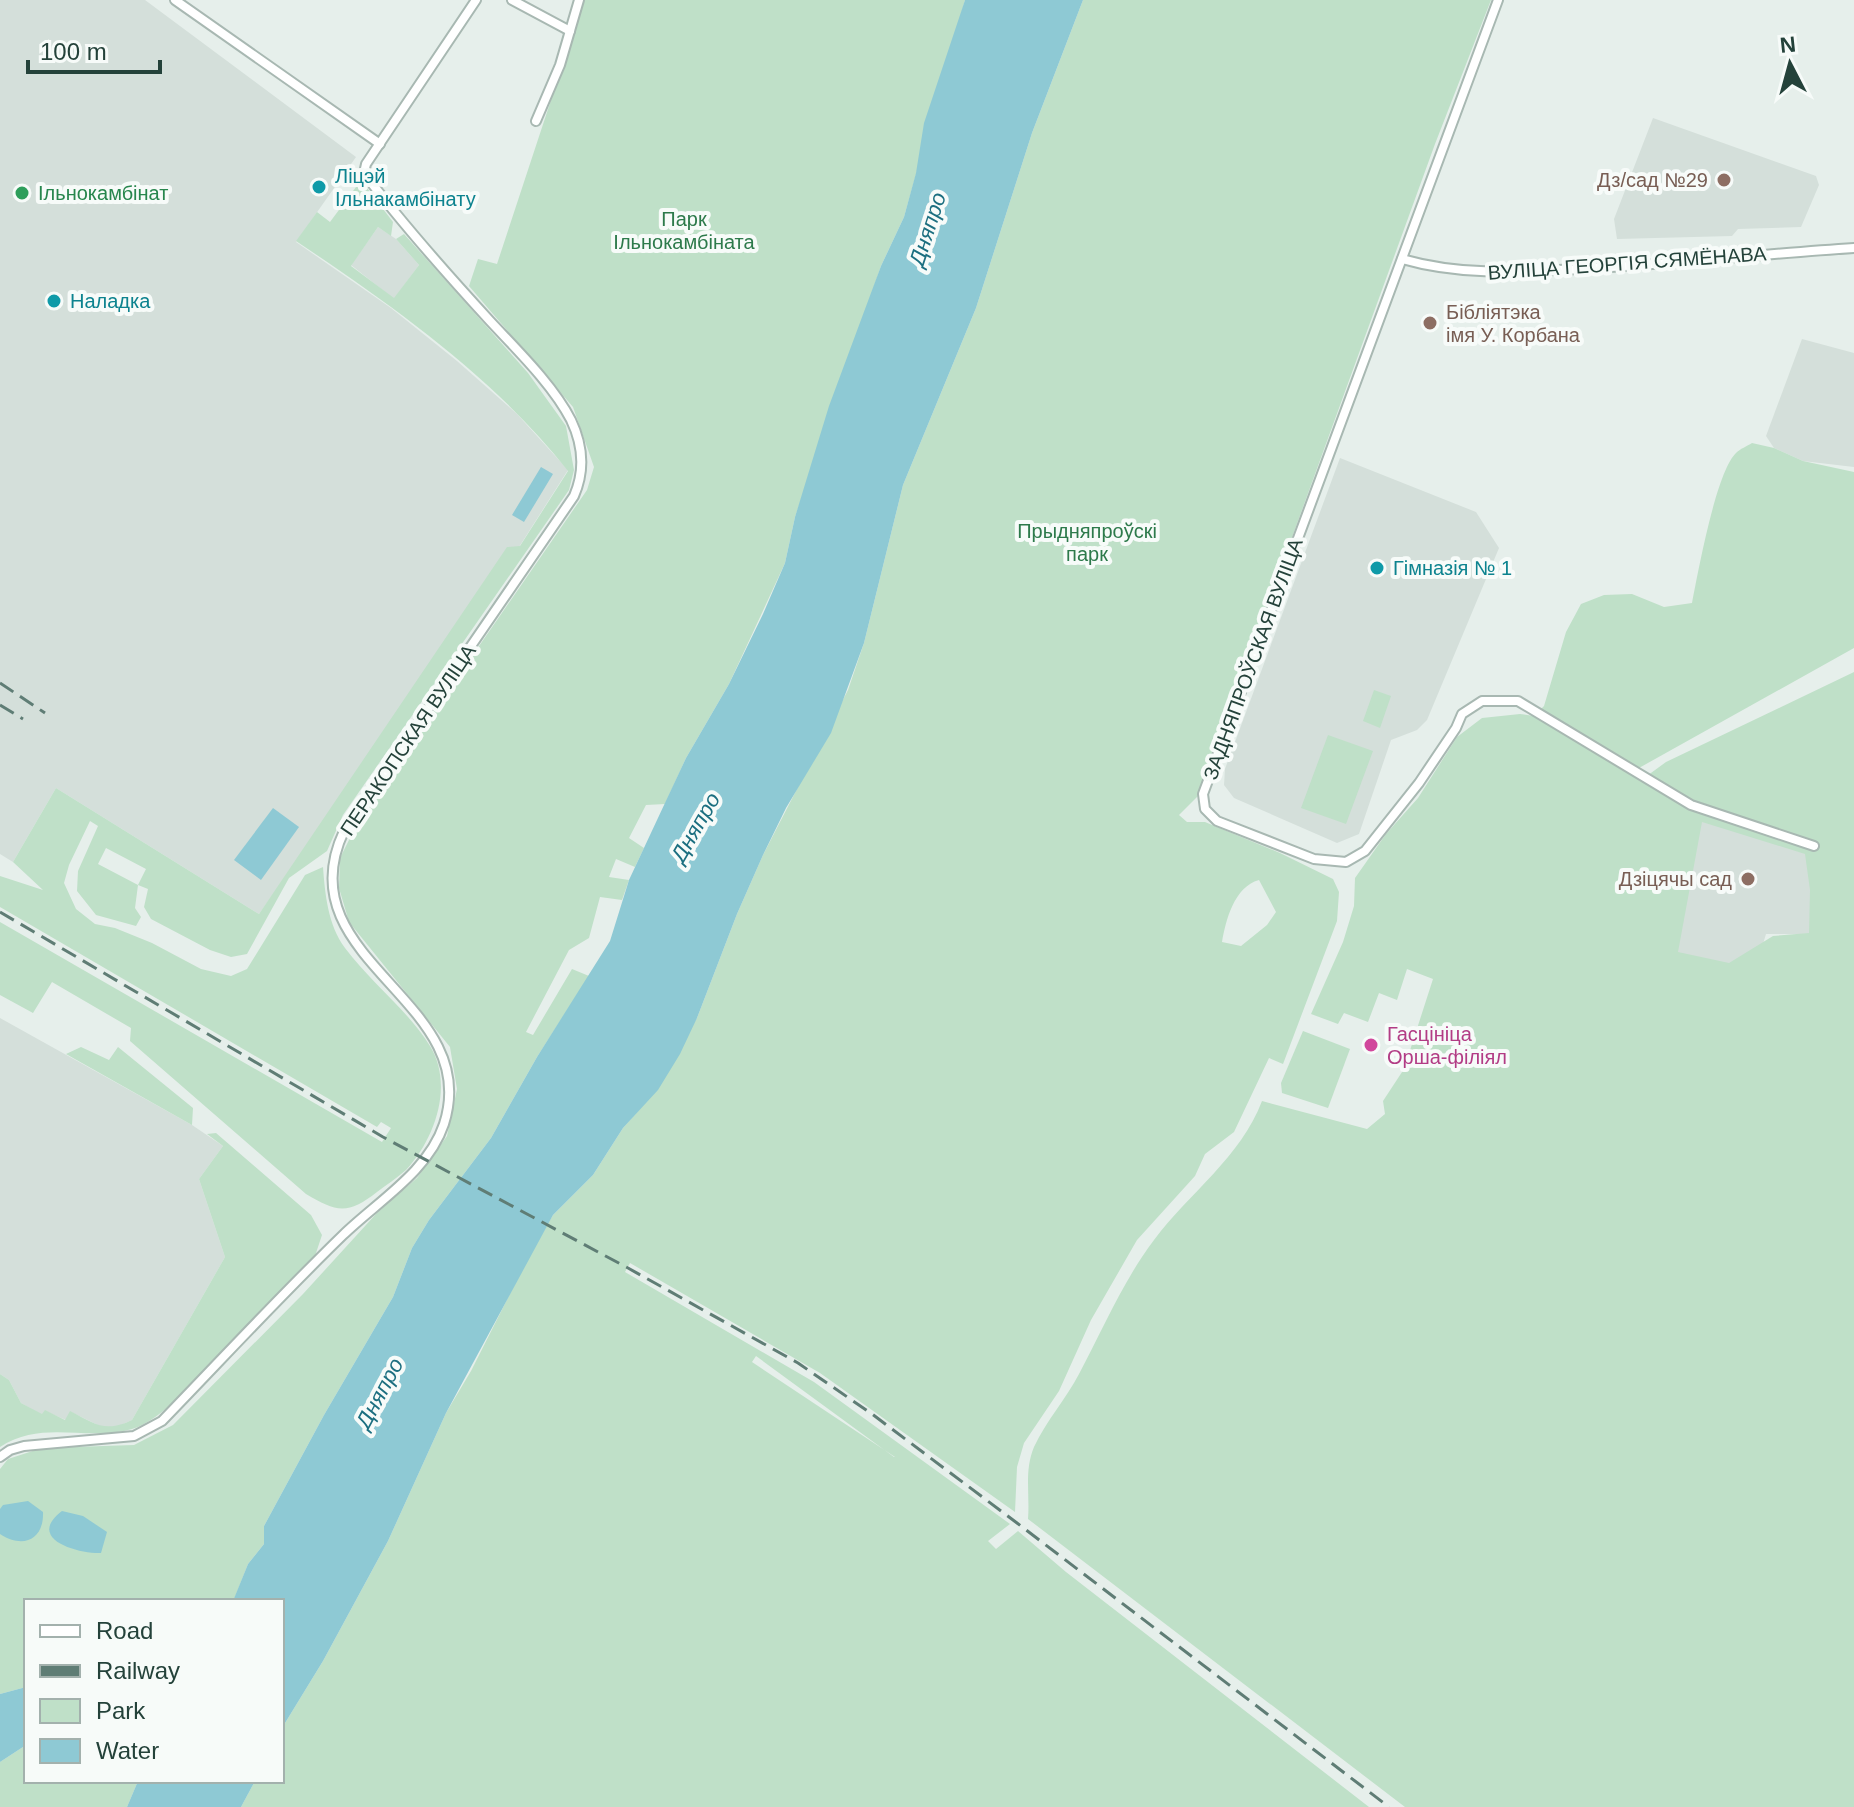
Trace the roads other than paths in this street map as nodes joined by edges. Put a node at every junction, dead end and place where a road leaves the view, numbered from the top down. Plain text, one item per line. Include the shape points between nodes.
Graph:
1 (175, 0) edge
2 (476, 0) edge
3 (512, 0) edge
4 (579, 0) edge
5 (1498, 0) edge
6 (570, 31) junction
7 (536, 121) dead end
8 (380, 144) junction
9 (1854, 248) edge
10 (1402, 259) junction
11 (1814, 846) dead end
12 (0, 1457) edge

1 - 8 street
2 - 8 street
3 - 6 street
4 - 6 street
5 - 10 street, ЗАДНЯПРОЎСКАЯ ВУЛІЦА
6 - 7 street
8 - 12 street, ПЕРАКОПСКАЯ ВУЛІЦА via 364,173 557,399 577,433 582,460 574,496 344,831 333,862 333,895 347,932 421,1019 443,1054 449,1090 444,1124 413,1173 344,1234 162,1421 134,1436 24,1446
9 - 10 street, ВУЛІЦА ГЕОРГІЯ СЯМЁНАВА via 1482,273
10 - 11 street, ЗАДНЯПРОЎСКАЯ ВУЛІЦА via 1203,794 1205,809 1217,821 1314,859 1346,862 1365,851 1419,783 1462,714 1482,701 1518,701 1691,805

